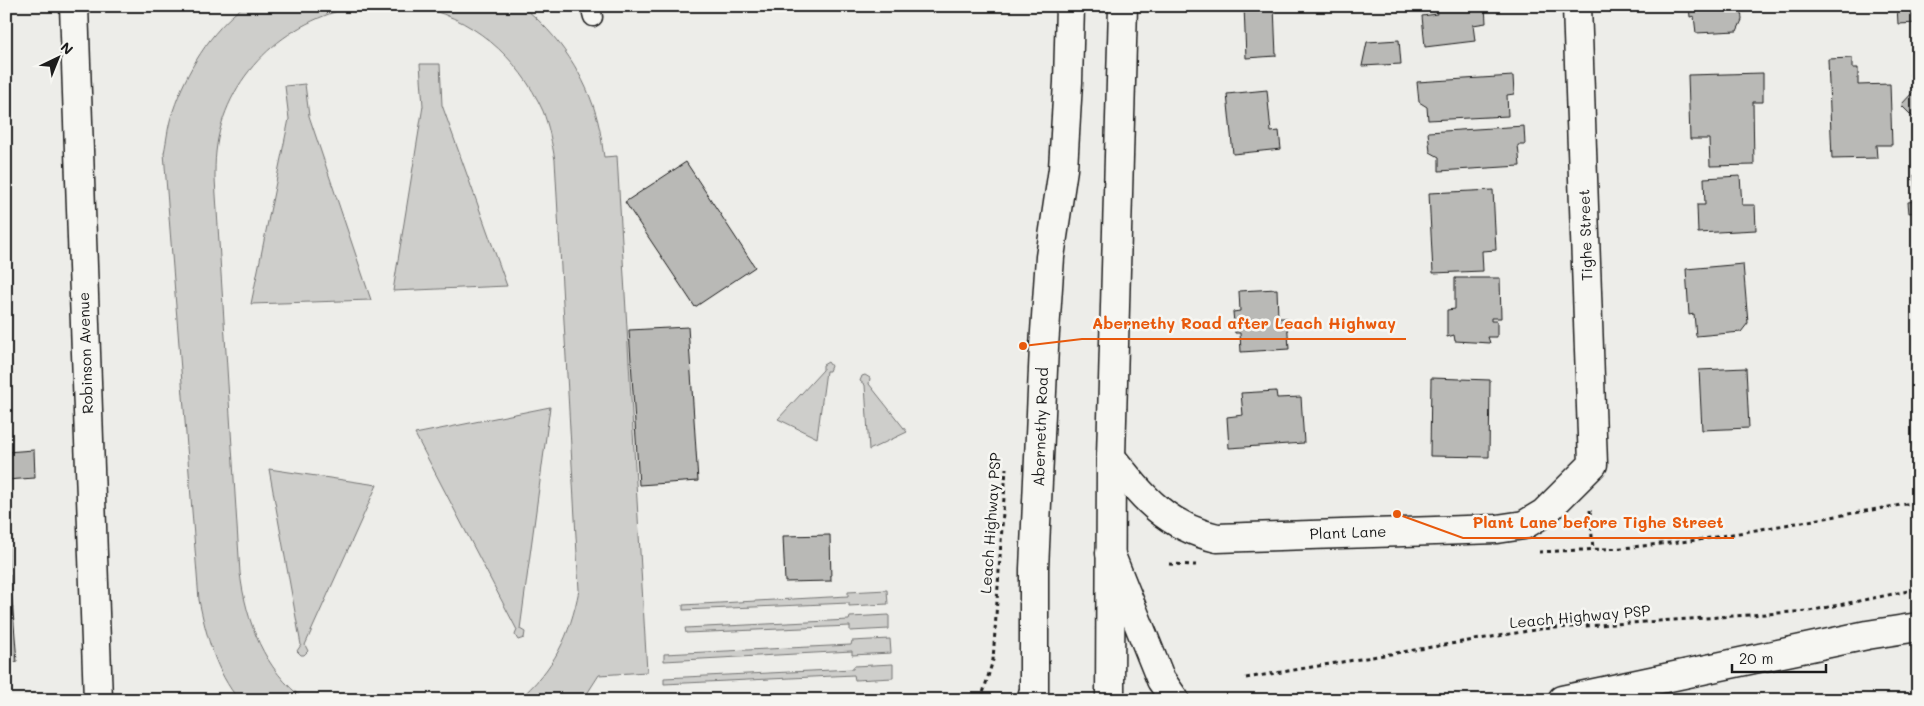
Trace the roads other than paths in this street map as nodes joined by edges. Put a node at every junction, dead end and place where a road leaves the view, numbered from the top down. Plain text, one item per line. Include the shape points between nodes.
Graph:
1 (74, 6) edge
2 (1070, 6) edge
3 (1123, 6) edge
4 (1577, 6) edge
5 (1112, 457) junction
6 (1593, 464) joint
7 (1110, 554) junction
8 (1918, 626) edge
9 (1033, 698) edge
10 (98, 700) edge
11 (1110, 700) edge
12 (1174, 700) edge
13 (1562, 700) edge

1 - 10 main road, Robinson Avenue
2 - 9 main road, Abernethy Road via 1063,169 1050,257 1044,347 1034,569
3 - 5 main road
4 - 6 main road, Tighe Street
5 - 6 main road, Plant Lane via 1141,494 1176,524 1216,538 1497,529 1524,525 1544,514
5 - 7 main road
7 - 11 main road
7 - 12 main road via 1161,680
8 - 13 main road

